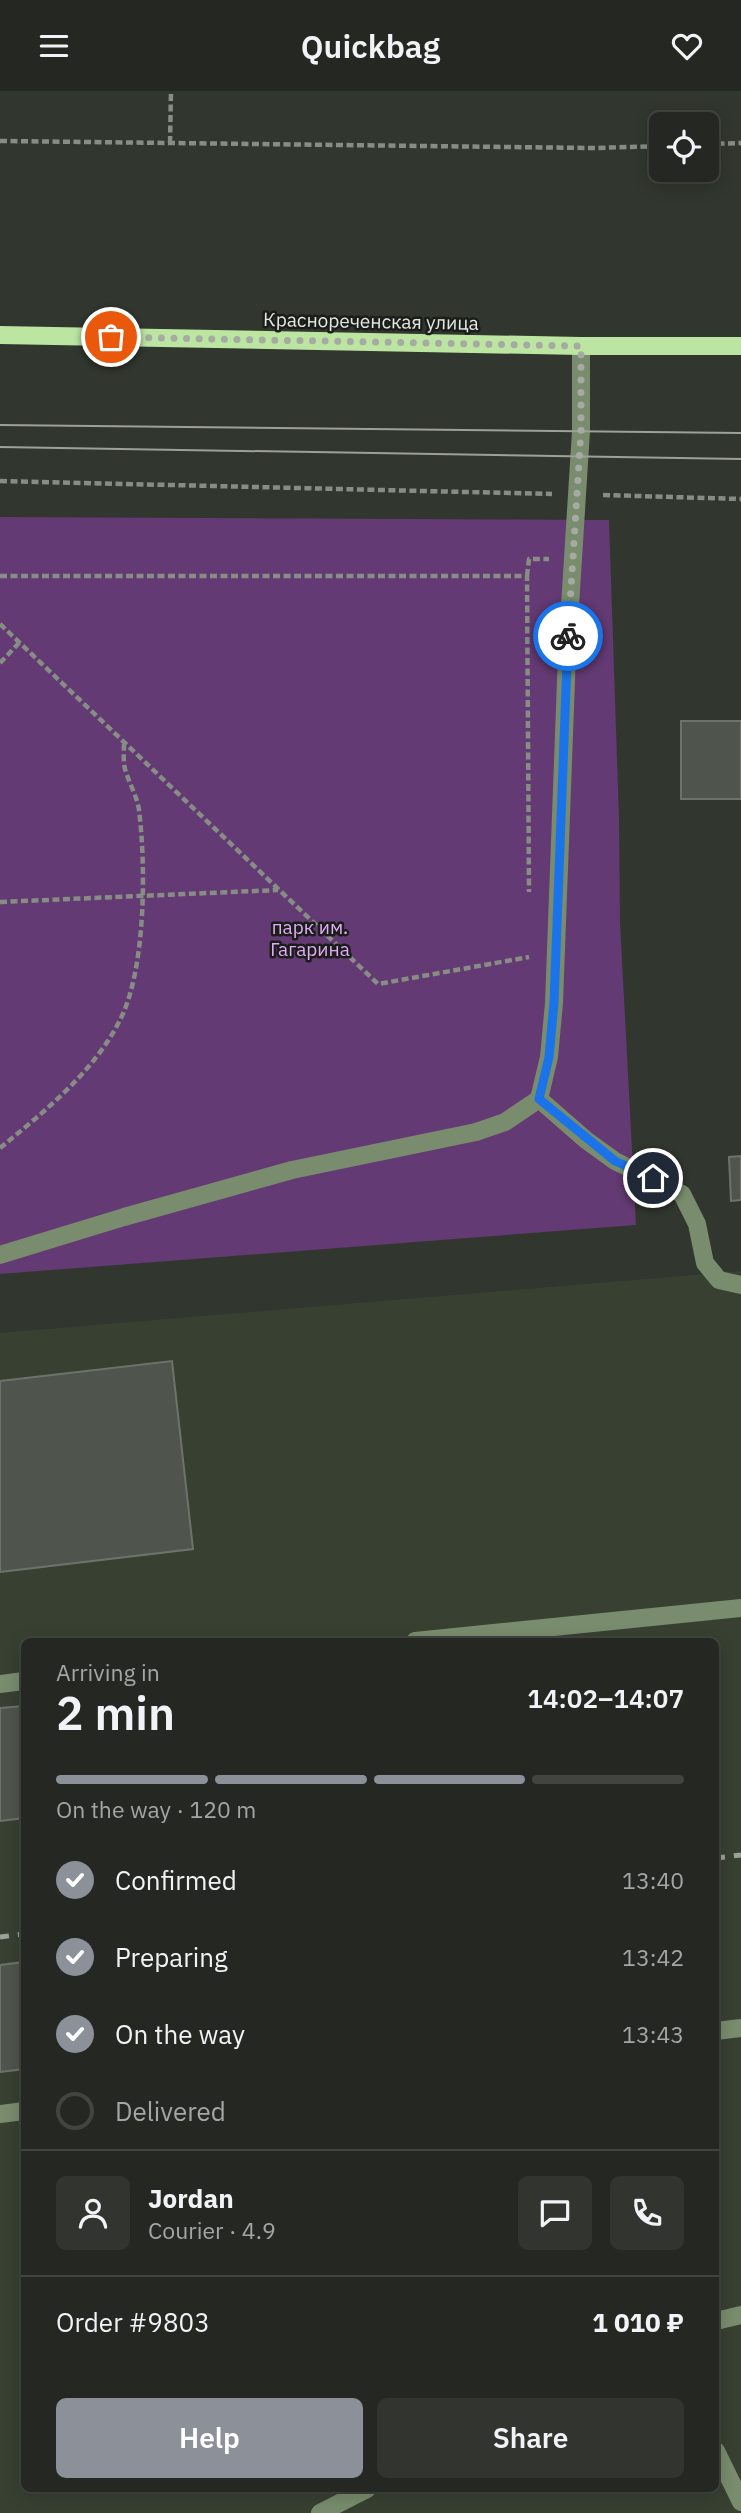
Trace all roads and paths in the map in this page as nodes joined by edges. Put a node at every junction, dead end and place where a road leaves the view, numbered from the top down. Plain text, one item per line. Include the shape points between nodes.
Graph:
1 (172, 91) edge
2 (0, 141) edge
3 (170, 143) junction
4 (741, 143) edge
5 (719, 144) edge
6 (649, 146) edge
7 (0, 335) edge
8 (581, 346) junction
9 (741, 346) edge
10 (0, 481) edge
11 (577, 495) junction
12 (741, 499) edge
13 (0, 576) edge
14 (0, 624) edge
15 (19, 643) junction
16 (0, 663) edge
17 (124, 743) junction
18 (279, 890) junction
19 (142, 896) junction
20 (0, 902) edge
21 (529, 902) dead end
22 (529, 957) dead end
23 (539, 1099) junction
24 (0, 1148) edge
25 (0, 1255) edge
26 (741, 1285) edge
27 (741, 1608) edge
28 (445, 1638) edge
29 (21, 1681) edge
30 (0, 1684) edge
31 (741, 2028) edge
32 (719, 2031) edge
33 (21, 2111) edge
34 (0, 2114) edge
35 (741, 2315) edge
36 (719, 2320) edge
37 (719, 2457) edge
38 (361, 2492) edge
39 (741, 2502) edge
40 (320, 2513) edge

1 - 3 path
2 - 3 path
3 - 6 path
4 - 5 path
7 - 8 main road, Краснореченская улица
8 - 9 main road, Краснореченская улица
8 - 11 lane
10 - 11 path
11 - 12 path
11 - 23 lane via 554,1003
13 - 21 path via 527,576
14 - 15 path
15 - 16 path
15 - 17 path
17 - 18 path
17 - 19 path via 125,767 138,806
18 - 19 path
18 - 22 path via 377,984
19 - 20 path
19 - 24 path via 136,977 120,1020 67,1089
23 - 25 lane via 505,1122 476,1132 292,1170
23 - 26 lane via 615,1161 682,1194 697,1224 705,1263 719,1280
27 - 28 lane
29 - 30 lane
31 - 32 lane
33 - 34 lane
35 - 36 lane
37 - 39 lane
38 - 40 lane

